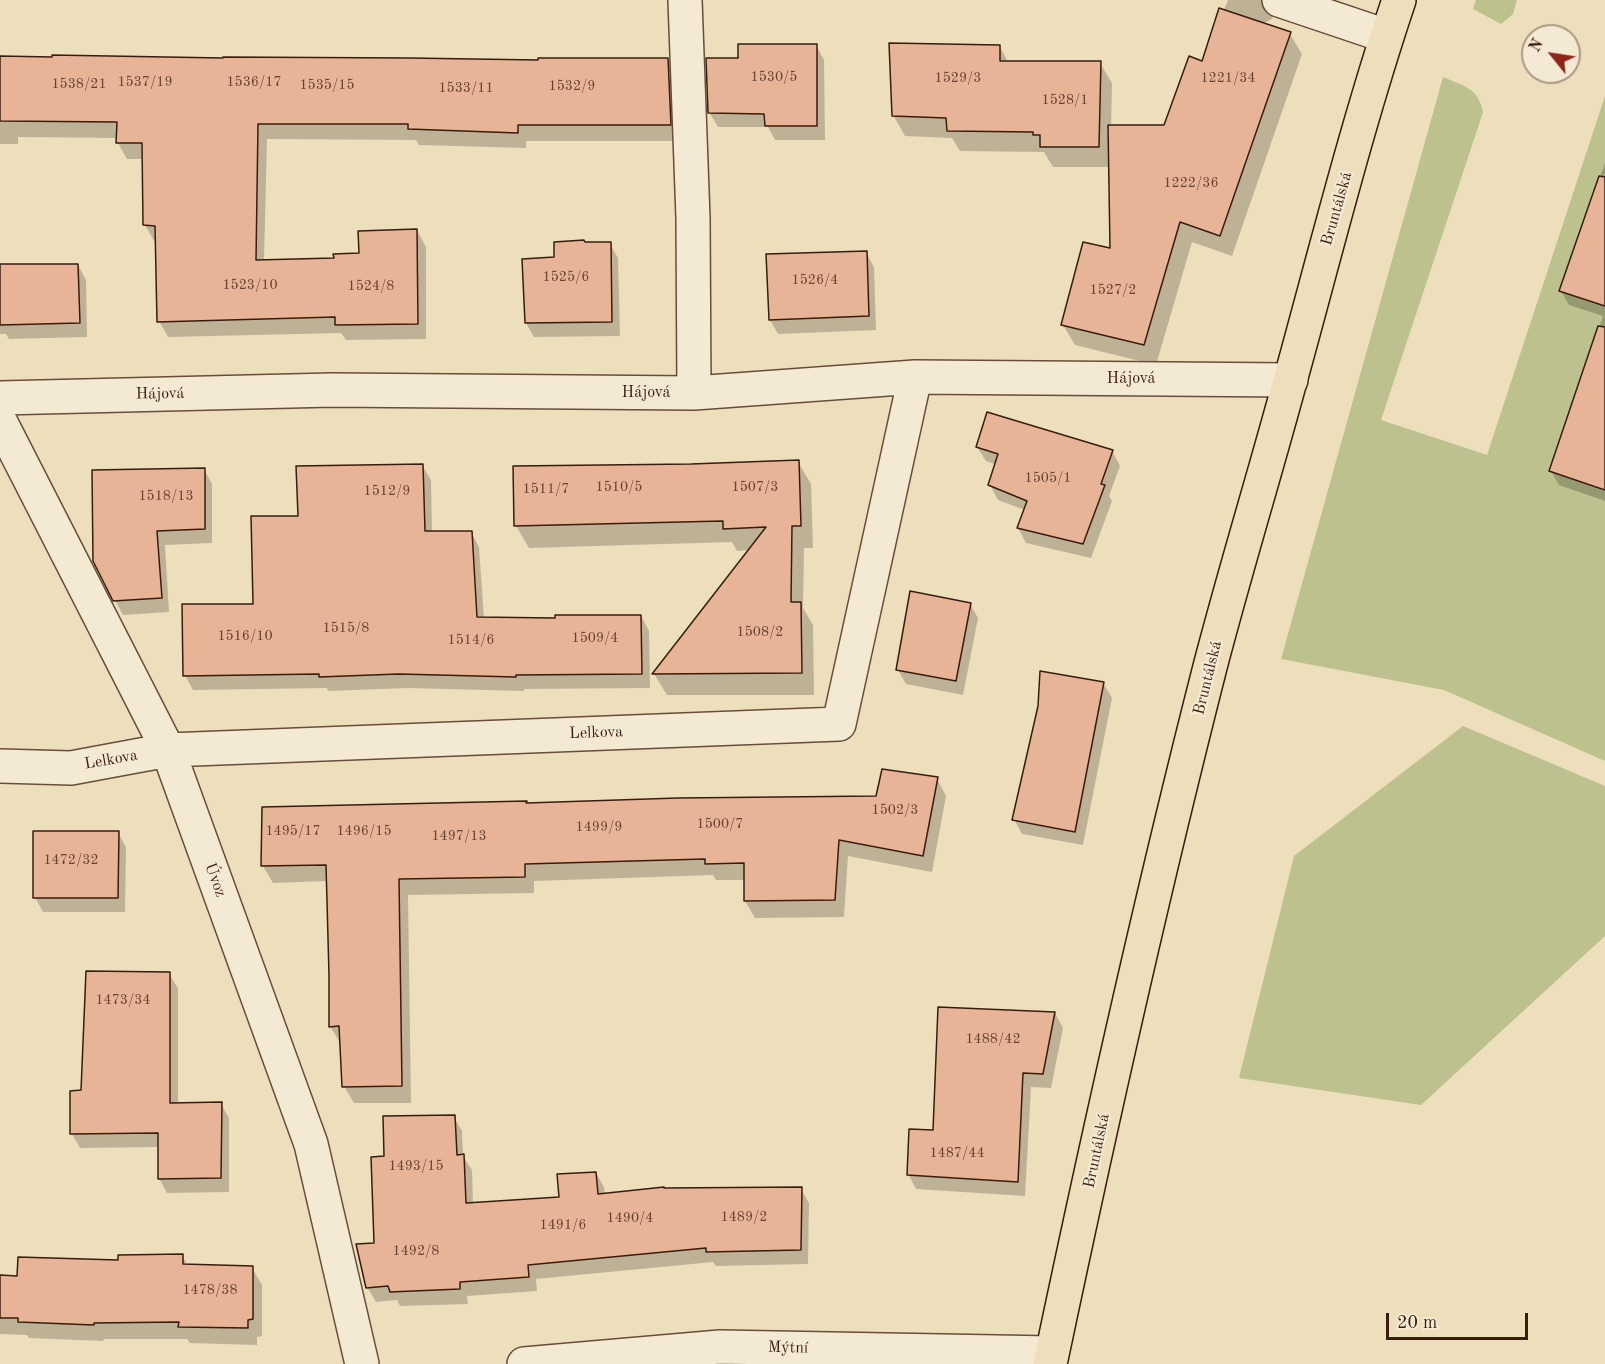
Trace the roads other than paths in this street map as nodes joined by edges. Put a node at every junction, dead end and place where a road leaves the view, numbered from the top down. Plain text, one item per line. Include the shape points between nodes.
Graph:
1 (685, 0) edge
2 (1279, 0) edge
3 (1399, 0) edge
4 (1386, 36) junction
5 (915, 377) junction
6 (1291, 380) junction
7 (694, 393) junction
8 (0, 398) edge
9 (0, 421) edge
10 (168, 750) junction
11 (0, 766) edge
12 (1051, 1358) edge
13 (362, 1364) edge
14 (524, 1364) edge

1 - 7 street via 693,218
2 - 4 street
3 - 4 main road, Bruntálská
4 - 6 main road, Bruntálská
5 - 6 street, Hájová
5 - 7 street, Hájová
5 - 10 street, Lelkova via 839,724
6 - 12 main road, Bruntálská via 1205,688 1137,970
7 - 8 street, Hájová via 332,390
9 - 10 street, Úvoz
10 - 11 street, Lelkova via 71,768
10 - 13 street, Úvoz via 311,1144
12 - 14 street, Mýtní via 720,1347

